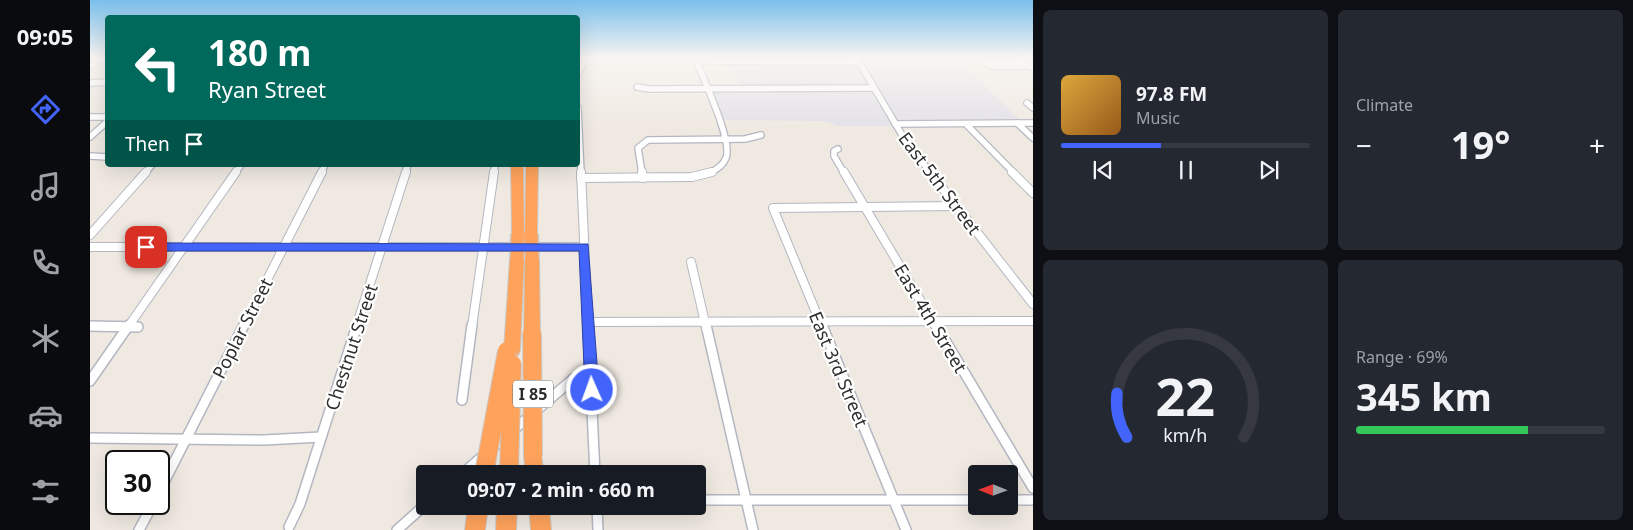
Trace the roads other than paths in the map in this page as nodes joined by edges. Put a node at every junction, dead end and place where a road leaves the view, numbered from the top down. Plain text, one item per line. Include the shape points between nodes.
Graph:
1 (90, 82) edge
2 (105, 82) edge
3 (704, 82) edge
4 (870, 82) edge
5 (636, 86) dead end
6 (874, 88) junction
7 (706, 89) junction
8 (1027, 103) dead end
9 (1033, 108) edge
10 (90, 117) edge
11 (105, 119) edge
12 (105, 122) edge
13 (895, 124) junction
14 (966, 124) junction
15 (1017, 124) junction
16 (1033, 124) edge
17 (761, 135) dead end
18 (90, 137) edge
19 (724, 138) junction
20 (1033, 138) edge
21 (838, 149) dead end
22 (580, 155) edge
23 (90, 156) edge
24 (105, 156) edge
25 (150, 167) edge
26 (240, 167) edge
27 (324, 167) edge
28 (407, 167) edge
29 (495, 167) edge
30 (518, 167) edge
31 (532, 167) edge
32 (581, 178) junction
33 (644, 178) junction
34 (1033, 193) edge
35 (957, 206) junction
36 (864, 207) junction
37 (90, 235) edge
38 (90, 247) edge
39 (183, 247) junction
40 (283, 247) junction
41 (384, 247) junction
42 (483, 247) junction
43 (584, 247) junction
44 (691, 262) dead end
45 (1033, 304) edge
46 (819, 320) junction
47 (932, 320) junction
48 (704, 321) junction
49 (1033, 321) edge
50 (589, 322) junction
51 (90, 326) edge
52 (128, 326) junction
53 (138, 327) dead end
54 (510, 351) junction
55 (591, 374) junction
56 (90, 381) edge
57 (462, 400) dead end
58 (322, 437) junction
59 (90, 438) edge
60 (186, 438) junction
61 (473, 465) edge
62 (486, 465) edge
63 (509, 465) edge
64 (534, 465) edge
65 (595, 465) edge
66 (170, 470) edge
67 (1033, 488) edge
68 (706, 500) edge
69 (894, 500) junction
70 (968, 500) edge
71 (1018, 500) edge
72 (1033, 500) edge
73 (746, 501) junction
74 (416, 513) edge
75 (147, 515) edge
76 (477, 515) edge
77 (507, 515) edge
78 (532, 515) edge
79 (540, 515) edge
80 (597, 515) edge
81 (289, 527) dead end
82 (139, 530) edge
83 (397, 530) edge
84 (475, 530) edge
85 (506, 530) edge
86 (532, 530) edge
87 (542, 530) edge
88 (598, 530) edge
89 (753, 530) edge
90 (906, 530) edge

1 - 2 street
3 - 7 street
4 - 6 street, East 5th Street
5 - 7 street
6 - 7 street
6 - 13 street, East 5th Street
7 - 19 street
8 - 9 street
10 - 11 street
12 - 18 street
13 - 14 street
13 - 35 street, East 5th Street
14 - 15 street
14 - 34 street
15 - 16 street
15 - 20 street
17 - 19 street via 745,139
19 - 33 street via 727,157 714,171 692,177
19 - 33 street via 655,138 644,142 638,148
21 - 36 street, East 4th Street via 834,156
22 - 32 street
23 - 24 street
25 - 37 street
26 - 39 street
27 - 40 street, Poplar Street
28 - 41 street, Chestnut Street
29 - 42 street
30 - 54 highway, bridge via 518,234
31 - 64 highway, I 85, bridge
32 - 33 street
32 - 43 street
35 - 36 street
35 - 45 street, East 5th Street
36 - 46 street, East 3rd Street via 773,208
36 - 47 street, East 4th Street
38 - 39 street
39 - 40 street
39 - 52 street
40 - 41 street
40 - 60 street, Poplar Street
41 - 42 street
41 - 58 street, Chestnut Street
42 - 43 street
42 - 57 street
43 - 50 street
44 - 48 street
46 - 47 street
46 - 48 street
46 - 69 street, East 3rd Street
47 - 49 street
47 - 67 street, East 4th Street
48 - 50 street
48 - 73 street
50 - 55 street
51 - 52 street
52 - 53 street
52 - 56 street
54 - 62 highway, bridge
54 - 63 highway, I 85, bridge
55 - 61 street via 573,379
55 - 65 street
58 - 60 street via 264,440
58 - 81 street, Chestnut Street
59 - 60 street
60 - 66 street, Poplar Street
68 - 73 street
69 - 70 street
69 - 73 street
69 - 90 street, East 3rd Street
71 - 72 street
73 - 89 street
74 - 83 street
75 - 82 street
76 - 84 highway
77 - 85 highway
78 - 86 highway
79 - 87 highway
80 - 88 street

